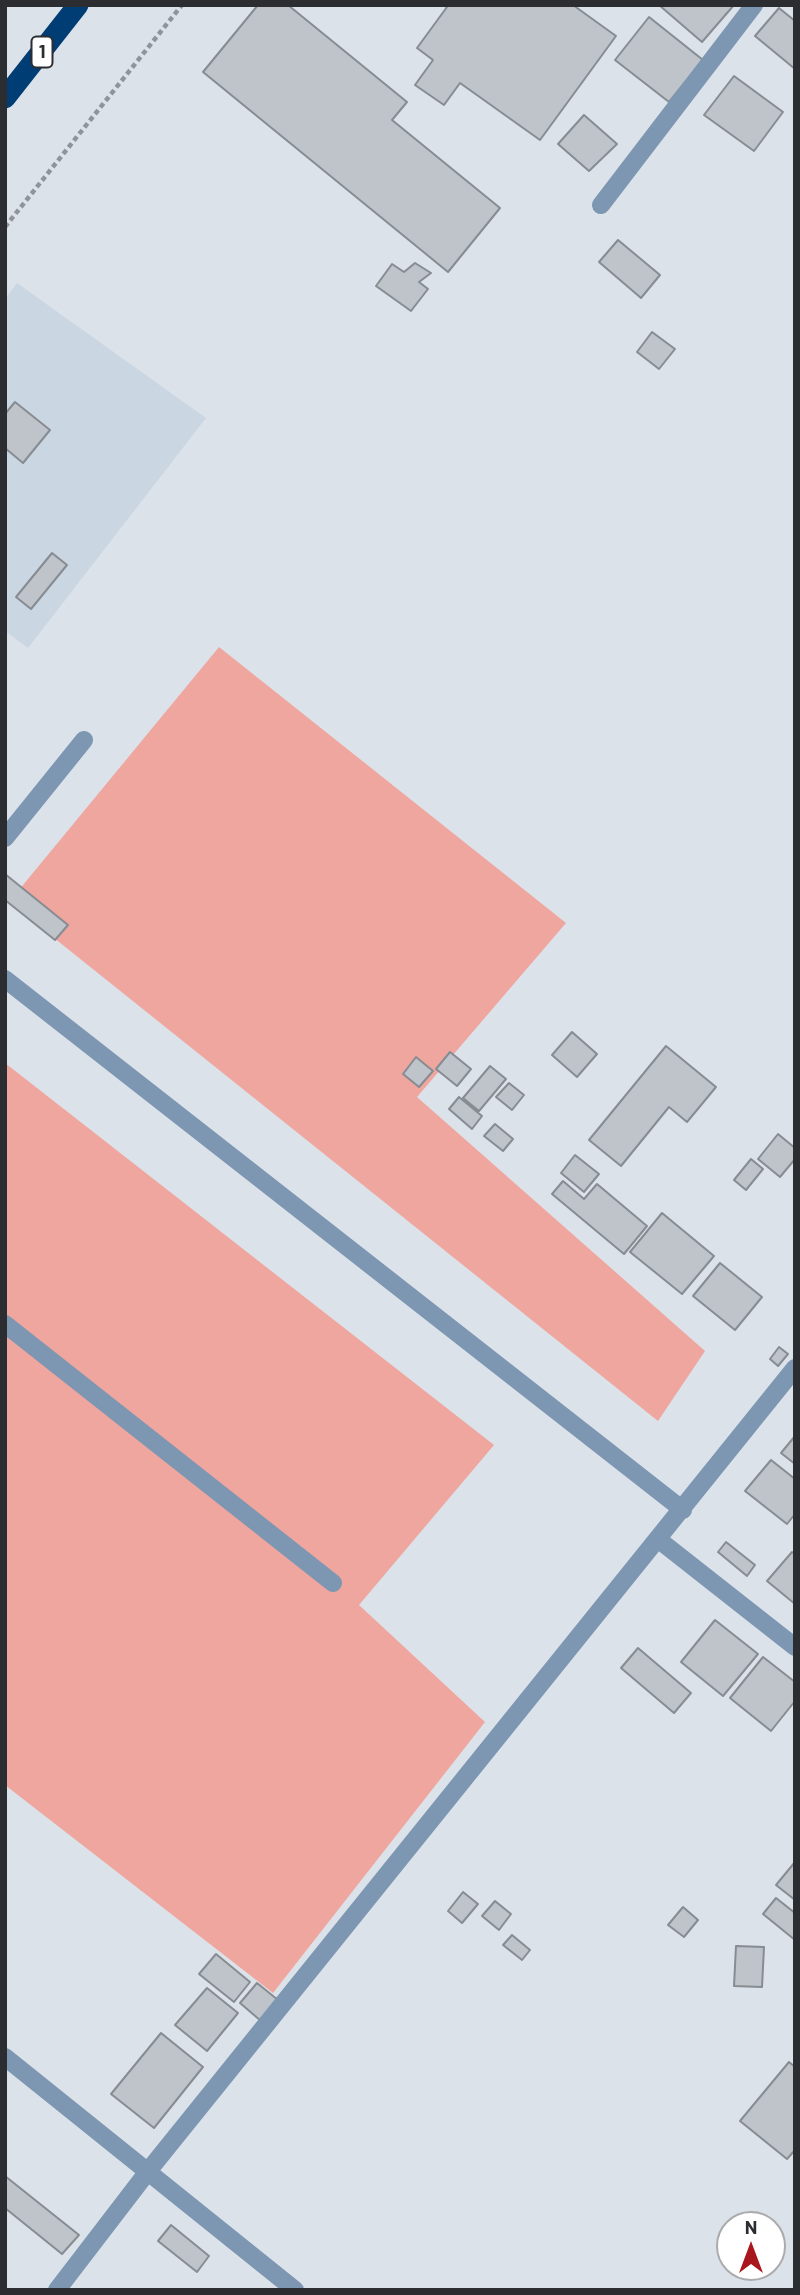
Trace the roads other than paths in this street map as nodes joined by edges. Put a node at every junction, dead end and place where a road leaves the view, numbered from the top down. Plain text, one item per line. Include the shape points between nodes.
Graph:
1 (78, 5) edge
2 (754, 5) edge
3 (5, 98) edge
4 (601, 205) dead end
5 (84, 740) dead end
6 (5, 838) edge
7 (5, 979) edge
8 (5, 1324) edge
9 (795, 1368) edge
10 (682, 1510) junction
11 (659, 1539) junction
12 (333, 1583) dead end
13 (795, 1647) edge
14 (5, 2057) edge
15 (149, 2170) junction
16 (57, 2290) edge
17 (295, 2290) edge

1 - 3 highway, 1
2 - 4 street
5 - 6 street
7 - 10 street
8 - 12 street
9 - 10 street
10 - 11 street
11 - 13 street
11 - 15 street
14 - 15 street
15 - 16 street
15 - 17 street

